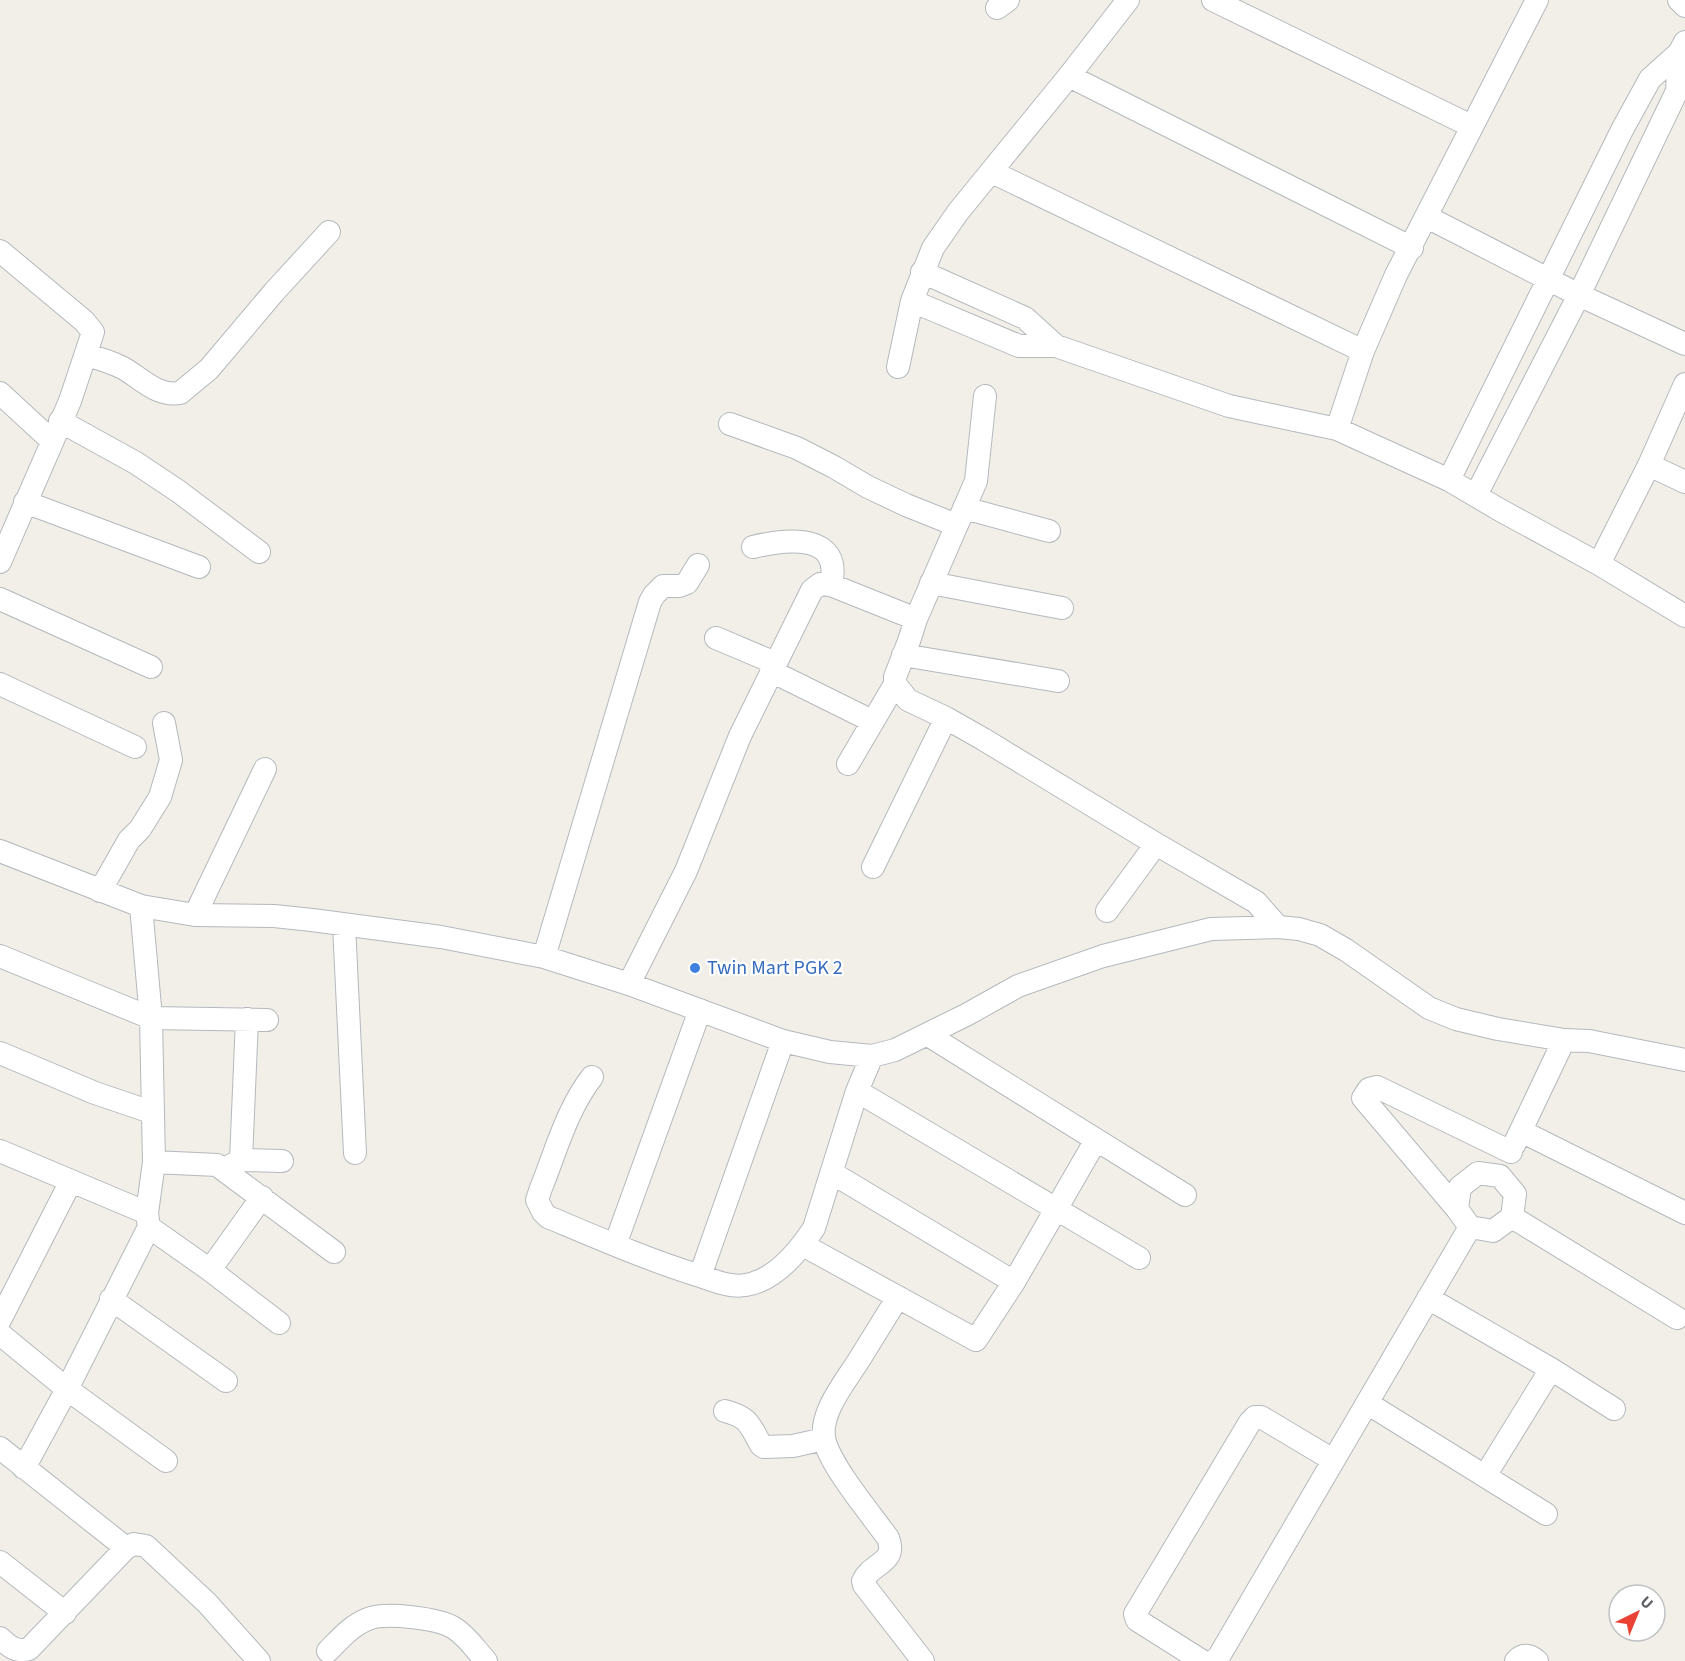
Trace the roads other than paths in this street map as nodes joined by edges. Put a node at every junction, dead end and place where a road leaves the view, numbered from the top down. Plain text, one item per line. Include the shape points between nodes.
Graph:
1 (1128, 0) edge
2 (1213, 0) edge
3 (1536, 0) edge
4 (1679, 0) edge
5 (1685, 6) edge
6 (1682, 47) edge
7 (1069, 76) junction
8 (1471, 126) junction
9 (1622, 130) junction
10 (1653, 144) junction
11 (992, 172) junction
12 (1427, 218) junction
13 (329, 232) dead end
14 (1412, 248) junction
15 (0, 251) edge
16 (922, 272) junction
17 (1550, 279) junction
18 (1579, 295) junction
19 (912, 302) junction
20 (1685, 344) edge
21 (1056, 346) junction
22 (1363, 351) junction
23 (86, 355) junction
24 (898, 367) dead end
25 (1685, 384) edge
26 (0, 393) edge
27 (985, 396) dead end
28 (730, 424) dead end
29 (1337, 429) junction
30 (56, 431) junction
31 (1649, 465) junction
32 (1449, 480) junction
33 (1685, 482) edge
34 (1476, 495) junction
35 (25, 502) junction
36 (960, 517) junction
37 (1049, 531) dead end
38 (753, 547) dead end
39 (2, 550) edge
40 (259, 552) dead end
41 (1599, 564) junction
42 (698, 565) dead end
43 (200, 567) dead end
44 (931, 583) junction
45 (831, 585) junction
46 (0, 599) edge
47 (1062, 608) dead end
48 (1685, 616) edge
49 (916, 619) junction
50 (716, 638) dead end
51 (903, 655) junction
52 (151, 667) dead end
53 (773, 667) junction
54 (1058, 681) dead end
55 (0, 684) edge
56 (895, 684) junction
57 (946, 718) junction
58 (872, 721) junction
59 (164, 723) dead end
60 (135, 747) dead end
61 (848, 764) dead end
62 (265, 769) dead end
63 (1156, 844) junction
64 (0, 851) edge
65 (873, 867) dead end
66 (100, 891) junction
67 (141, 906) junction
68 (1107, 911) dead end
69 (195, 915) junction
70 (344, 925) junction
71 (1278, 927) junction
72 (0, 956) edge
73 (544, 957) junction
74 (629, 984) junction
75 (700, 1010) junction
76 (151, 1018) junction
77 (927, 1035) junction
78 (1564, 1040) junction
79 (783, 1041) junction
80 (0, 1053) edge
81 (872, 1056) junction
82 (1685, 1060) edge
83 (592, 1077) dead end
84 (857, 1091) junction
85 (152, 1112) junction
86 (1521, 1131) junction
87 (1096, 1140) junction
88 (0, 1151) edge
89 (356, 1152) dead end
90 (1511, 1152) junction
91 (282, 1161) dead end
92 (154, 1162) junction
93 (233, 1164) junction
94 (832, 1173) junction
95 (1500, 1176) junction
96 (71, 1181) junction
97 (1185, 1195) dead end
98 (262, 1197) junction
99 (1057, 1209) junction
100 (1685, 1213) edge
101 (1512, 1217) junction
102 (1463, 1218) junction
103 (148, 1220) junction
104 (615, 1245) junction
105 (803, 1245) junction
106 (334, 1252) dead end
107 (1139, 1257) dead end
108 (210, 1270) junction
109 (700, 1276) junction
110 (1014, 1282) junction
111 (898, 1297) junction
112 (1428, 1298) junction
113 (111, 1299) junction
114 (1677, 1318) dead end
115 (0, 1320) edge
116 (279, 1323) dead end
117 (0, 1334) edge
118 (1551, 1369) junction
119 (226, 1381) dead end
120 (67, 1389) junction
121 (1367, 1403) junction
122 (1614, 1409) dead end
123 (725, 1411) dead end
124 (824, 1439) junction
125 (0, 1448) edge
126 (1333, 1460) junction
127 (166, 1461) dead end
128 (24, 1468) junction
129 (1485, 1476) junction
130 (1546, 1514) dead end
131 (126, 1548) junction
132 (0, 1562) edge
133 (65, 1613) junction
134 (0, 1638) edge
135 (328, 1651) dead end
136 (259, 1661) edge
137 (486, 1661) edge
138 (923, 1661) edge
139 (1202, 1661) edge
140 (1213, 1661) edge
141 (1516, 1661) edge
142 (1537, 1661) edge

1 - 7 street
2 - 8 street
3 - 8 street
4 - 5 street
6 - 9 street via 1650,79
6 - 10 street via 1677,91
7 - 11 street
7 - 14 street
8 - 12 street
9 - 10 street
9 - 17 street
10 - 18 street
11 - 16 street via 945,230
11 - 22 street
12 - 14 street
12 - 17 street
13 - 23 street via 209,369 180,393 158,390 117,365
14 - 22 street
15 - 23 street via 90,327 92,339
16 - 19 street
16 - 21 street via 1025,318
17 - 18 street
17 - 32 street
18 - 20 street
18 - 34 street
19 - 21 street via 1018,346
19 - 24 street
21 - 29 street via 1229,406
22 - 29 street
23 - 30 street
25 - 31 street
26 - 30 street
27 - 36 street via 976,481
28 - 36 street via 797,448 906,506
29 - 32 street
30 - 35 street
30 - 40 street via 136,463
31 - 33 street
31 - 41 street
32 - 34 street
34 - 41 street
35 - 39 street
35 - 43 street
36 - 37 street
36 - 44 street
38 - 45 street via 789,541 815,545 834,564
41 - 48 street
42 - 73 street via 687,583 663,586 650,602
44 - 47 street
44 - 49 street
45 - 49 street
45 - 53 street via 820,584 812,590
46 - 52 street
49 - 51 street
50 - 53 street
51 - 54 street
51 - 56 street
53 - 58 street
53 - 74 street via 740,736 686,871
55 - 60 street
56 - 57 street via 908,700
56 - 58 street
57 - 63 street
57 - 65 street
58 - 61 street
59 - 66 street via 171,760 160,797
62 - 69 street
63 - 68 street
63 - 71 street via 1256,902
64 - 66 street
66 - 67 street
67 - 69 street
67 - 76 street
69 - 70 street via 274,916
70 - 73 street via 441,937
70 - 89 street
71 - 77 street via 1211,929 1103,956 1018,986
71 - 78 street via 1320,935 1429,1008 1456,1019
72 - 76 street
73 - 74 street
74 - 75 street
75 - 79 street
75 - 104 street
76 - 85 street
76 - 93 street via 257,1020
77 - 81 street
77 - 87 street
78 - 82 street
78 - 86 street
79 - 81 street via 830,1052
79 - 109 street
80 - 85 street
81 - 84 street
83 - 104 street via 572,1110 537,1200 548,1217
84 - 94 street
84 - 99 street
85 - 92 street
86 - 90 street
86 - 100 street
87 - 97 street
87 - 99 street
88 - 96 street
90 - 95 street
90 - 102 street via 1377,1087 1369,1089 1363,1098
91 - 93 street
92 - 93 street
92 - 103 street
93 - 98 street
94 - 105 street via 814,1228
94 - 110 street
95 - 101 street via 1515,1194
95 - 102 street via 1478,1173 1460,1187
96 - 103 street
96 - 115 street
98 - 106 street
98 - 108 street
99 - 107 street
99 - 110 street
101 - 102 street via 1493,1231
101 - 114 street
102 - 112 street
103 - 108 street
103 - 113 street
104 - 109 street
105 - 109 street via 755,1283 730,1286
105 - 111 street
108 - 116 street
110 - 111 street via 976,1340
111 - 124 street via 838,1390 825,1422
112 - 118 street
112 - 121 street
113 - 119 street
113 - 120 street
117 - 120 street
118 - 122 street
118 - 129 street
120 - 127 street
120 - 128 street
121 - 126 street
121 - 129 street
123 - 124 street via 744,1418 764,1447
124 - 138 street via 891,1546 885,1560 867,1574 864,1585
125 - 128 street
126 - 139 street via 1261,1417 1250,1422 1136,1614 1137,1620
126 - 140 street
128 - 131 street
129 - 130 street
131 - 133 street
131 - 136 street via 140,1543 146,1546
132 - 133 street
133 - 134 street via 29,1649 16,1649
135 - 137 street via 360,1622 381,1616 447,1624
141 - 142 street via 1527,1655

